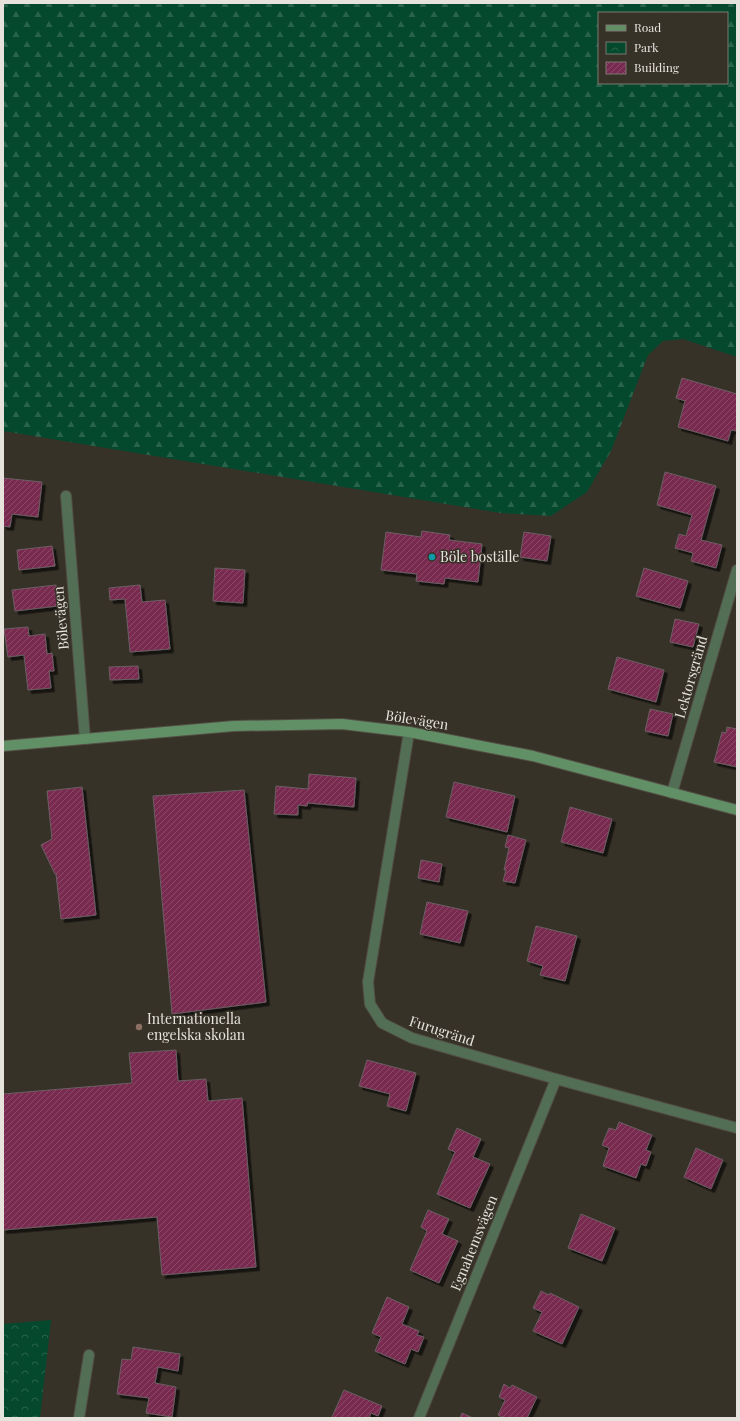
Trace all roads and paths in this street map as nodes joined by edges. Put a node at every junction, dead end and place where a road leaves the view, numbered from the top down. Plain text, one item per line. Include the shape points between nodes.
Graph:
1 (66, 496) dead end
2 (737, 570) edge
3 (409, 732) junction
4 (85, 739) junction
5 (3, 746) edge
6 (672, 793) junction
7 (737, 810) edge
8 (556, 1079) junction
9 (737, 1128) edge
10 (89, 1355) dead end
11 (80, 1418) edge
12 (418, 1418) edge

1 - 4 street, Bölevägen
2 - 6 street, Lektorsgränd
3 - 4 street, Bölevägen via 342,724 234,726
3 - 6 street, Bölevägen via 533,756
3 - 8 street, Furugränd via 368,982 370,1004 382,1023 412,1038
4 - 5 street, Bölevägen
6 - 7 street, Bölevägen
8 - 9 street, Furugränd
8 - 12 street, Egnahemsvägen
10 - 11 street

